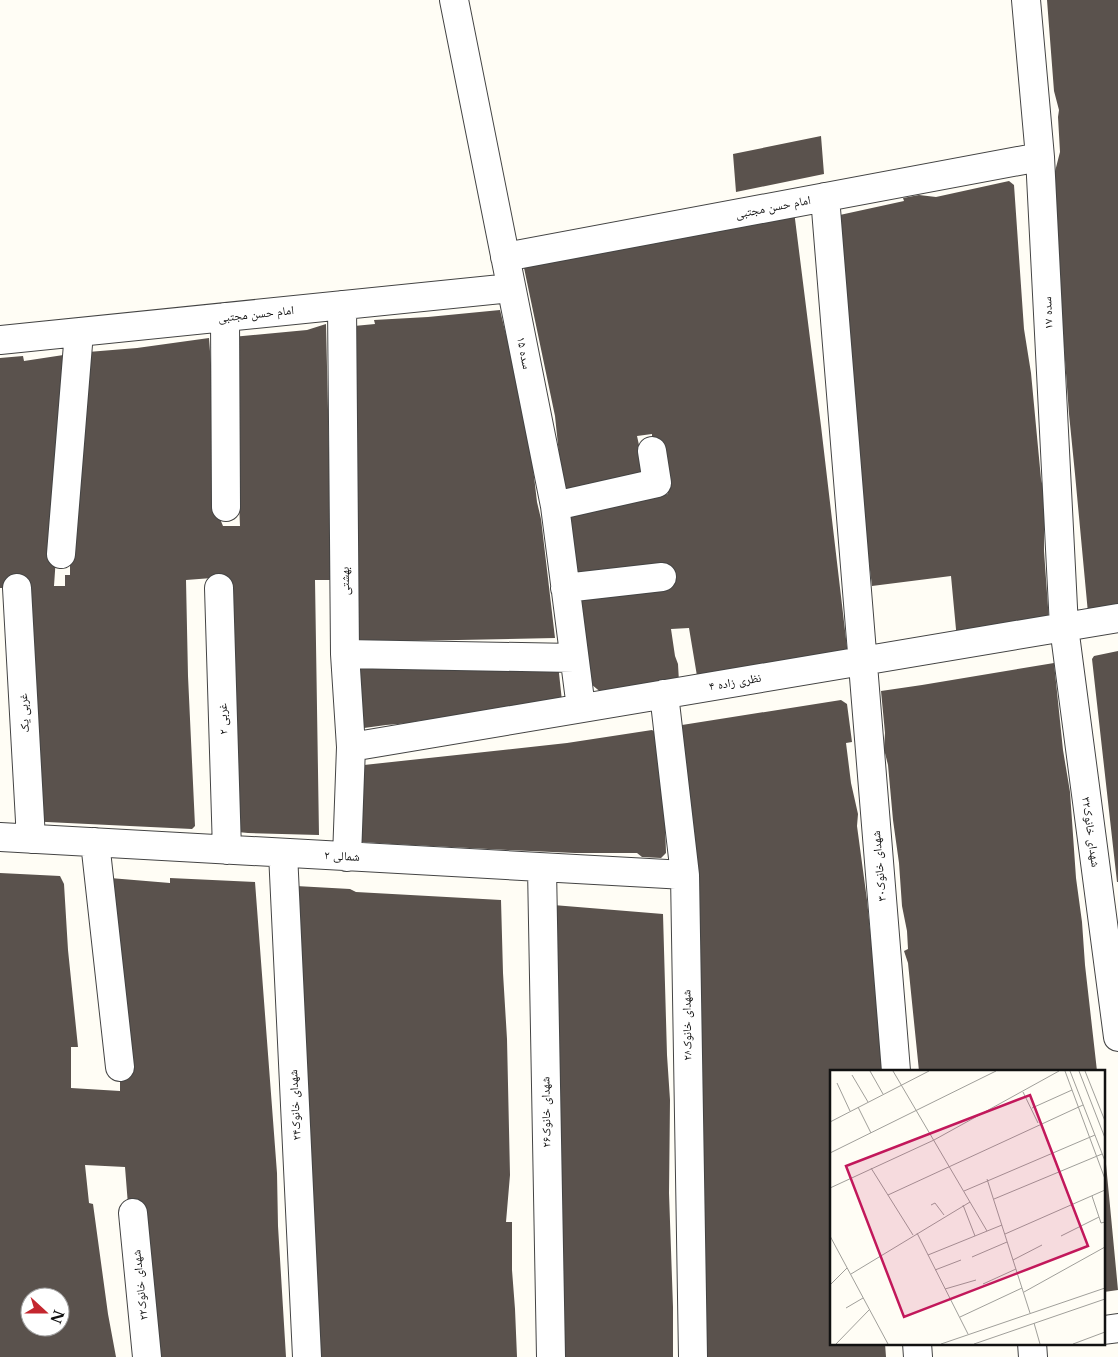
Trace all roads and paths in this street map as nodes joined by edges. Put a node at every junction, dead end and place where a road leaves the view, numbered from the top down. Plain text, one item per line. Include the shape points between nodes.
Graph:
1 (454, 0) edge
2 (1026, 0) edge
3 (1040, 157) junction
4 (825, 197) junction
5 (505, 257) junction
6 (511, 288) junction
7 (342, 305) junction
8 (225, 317) junction
9 (80, 332) junction
10 (0, 340) edge
11 (652, 451) dead end
12 (555, 506) junction
13 (226, 508) dead end
14 (62, 554) dead end
15 (662, 577) dead end
16 (17, 588) dead end
17 (219, 588) dead end
18 (566, 588) junction
19 (1118, 618) edge
20 (1064, 627) junction
21 (345, 654) junction
22 (574, 658) junction
23 (863, 661) junction
24 (664, 694) junction
25 (580, 708) junction
26 (351, 747) junction
27 (0, 837) edge
28 (31, 839) junction
29 (94, 842) junction
30 (227, 850) junction
31 (283, 853) junction
32 (347, 857) junction
33 (542, 868) junction
34 (685, 876) junction
35 (1118, 1036) edge
36 (120, 1067) dead end
37 (896, 1070) edge
38 (133, 1213) dead end
39 (917, 1344) edge
40 (1032, 1344) edge
41 (147, 1357) edge
42 (307, 1357) edge
43 (551, 1357) edge
44 (693, 1357) edge
45 (918, 1357) edge
46 (1033, 1357) edge

1 - 5 street, سده ۱۵
2 - 3 street, سده ۱۷
3 - 4 street, امام حسن مجتبی
3 - 20 street, سده ۱۷
4 - 5 street, امام حسن مجتبی
4 - 23 street, شهدای خانوک۳۰
5 - 6 street, سده ۱۵
6 - 7 street, امام حسن مجتبی
6 - 12 street, سده ۱۵
7 - 8 street, امام حسن مجتبی
7 - 21 street, بهشتی
8 - 9 street, امام حسن مجتبی
8 - 13 street
9 - 10 street, امام حسن مجتبی
9 - 14 street
11 - 12 street via 657,483
12 - 18 street, سده ۱۵
15 - 18 street
16 - 28 street, غربی یک
17 - 30 street, ۲ غربی
18 - 22 street, سده ۱۵
19 - 20 street, نظری زاده ۴
20 - 23 street, نظری زاده ۴
20 - 35 street, شهدای خانوک۳۲
21 - 22 street
21 - 26 street, بهشتی
22 - 25 street, سده ۱۵
23 - 24 street, نظری زاده ۴
23 - 37 street, شهدای خانوک۳۰
24 - 25 street, نظری زاده ۴
24 - 34 street, شهدای خانوک۲۸
25 - 26 street, نظری زاده ۴
26 - 32 street, بهشتی
27 - 28 street, شمالی ۲
28 - 29 street, شمالی ۲
29 - 30 street, شمالی ۲
29 - 36 street
30 - 31 street, شمالی ۲
31 - 32 street, شمالی ۲
31 - 42 street, شهدای خانوک۲۴
32 - 33 street, شمالی ۲
33 - 34 street, شمالی ۲
33 - 43 street, شهدای خانوک۲۶
34 - 44 street, شهدای خانوک۲۸
38 - 41 street, شهدای خانوک۲۲
39 - 45 street
40 - 46 street

